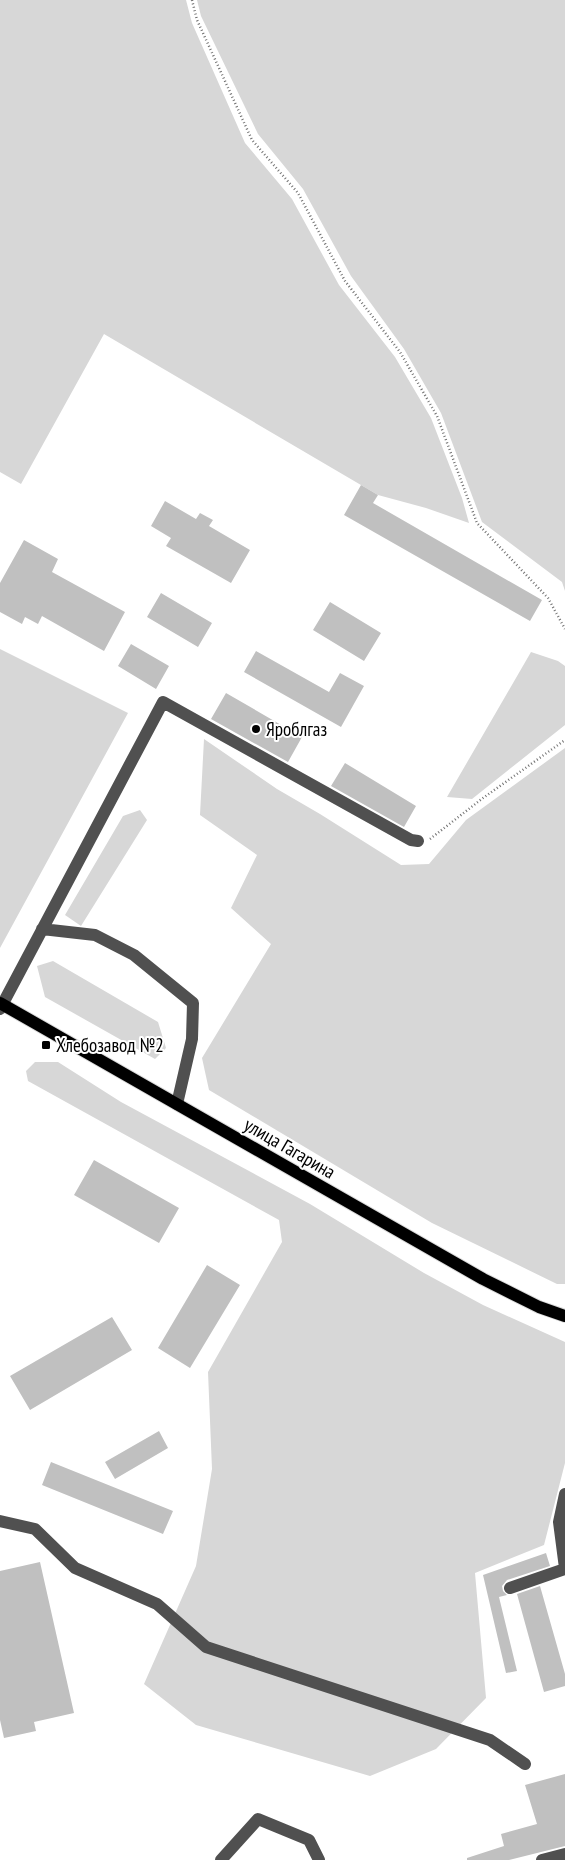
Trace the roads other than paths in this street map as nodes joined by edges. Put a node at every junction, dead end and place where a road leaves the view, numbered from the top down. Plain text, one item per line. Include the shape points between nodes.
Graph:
1 (423, 842) road end
2 (42, 929) junction
3 (1, 1005) edge
4 (177, 1104) junction
5 (565, 1316) edge
6 (565, 1494) edge
7 (0, 1521) edge
8 (565, 1569) edge
9 (510, 1588) dead end
10 (525, 1764) dead end
11 (565, 1854) edge
12 (221, 1860) edge
13 (318, 1860) edge
14 (542, 1860) edge

1 - 2 street via 411,840 163,702
2 - 3 street
2 - 4 street via 95,935 134,955 193,1003 192,1039
3 - 4 main road, улица Гагарина
4 - 5 main road, улица Гагарина via 483,1279
6 - 8 street via 560,1522
7 - 10 street via 35,1529 74,1568 157,1604 206,1647 490,1740
8 - 9 street
11 - 14 street
12 - 13 street via 258,1820 309,1840

